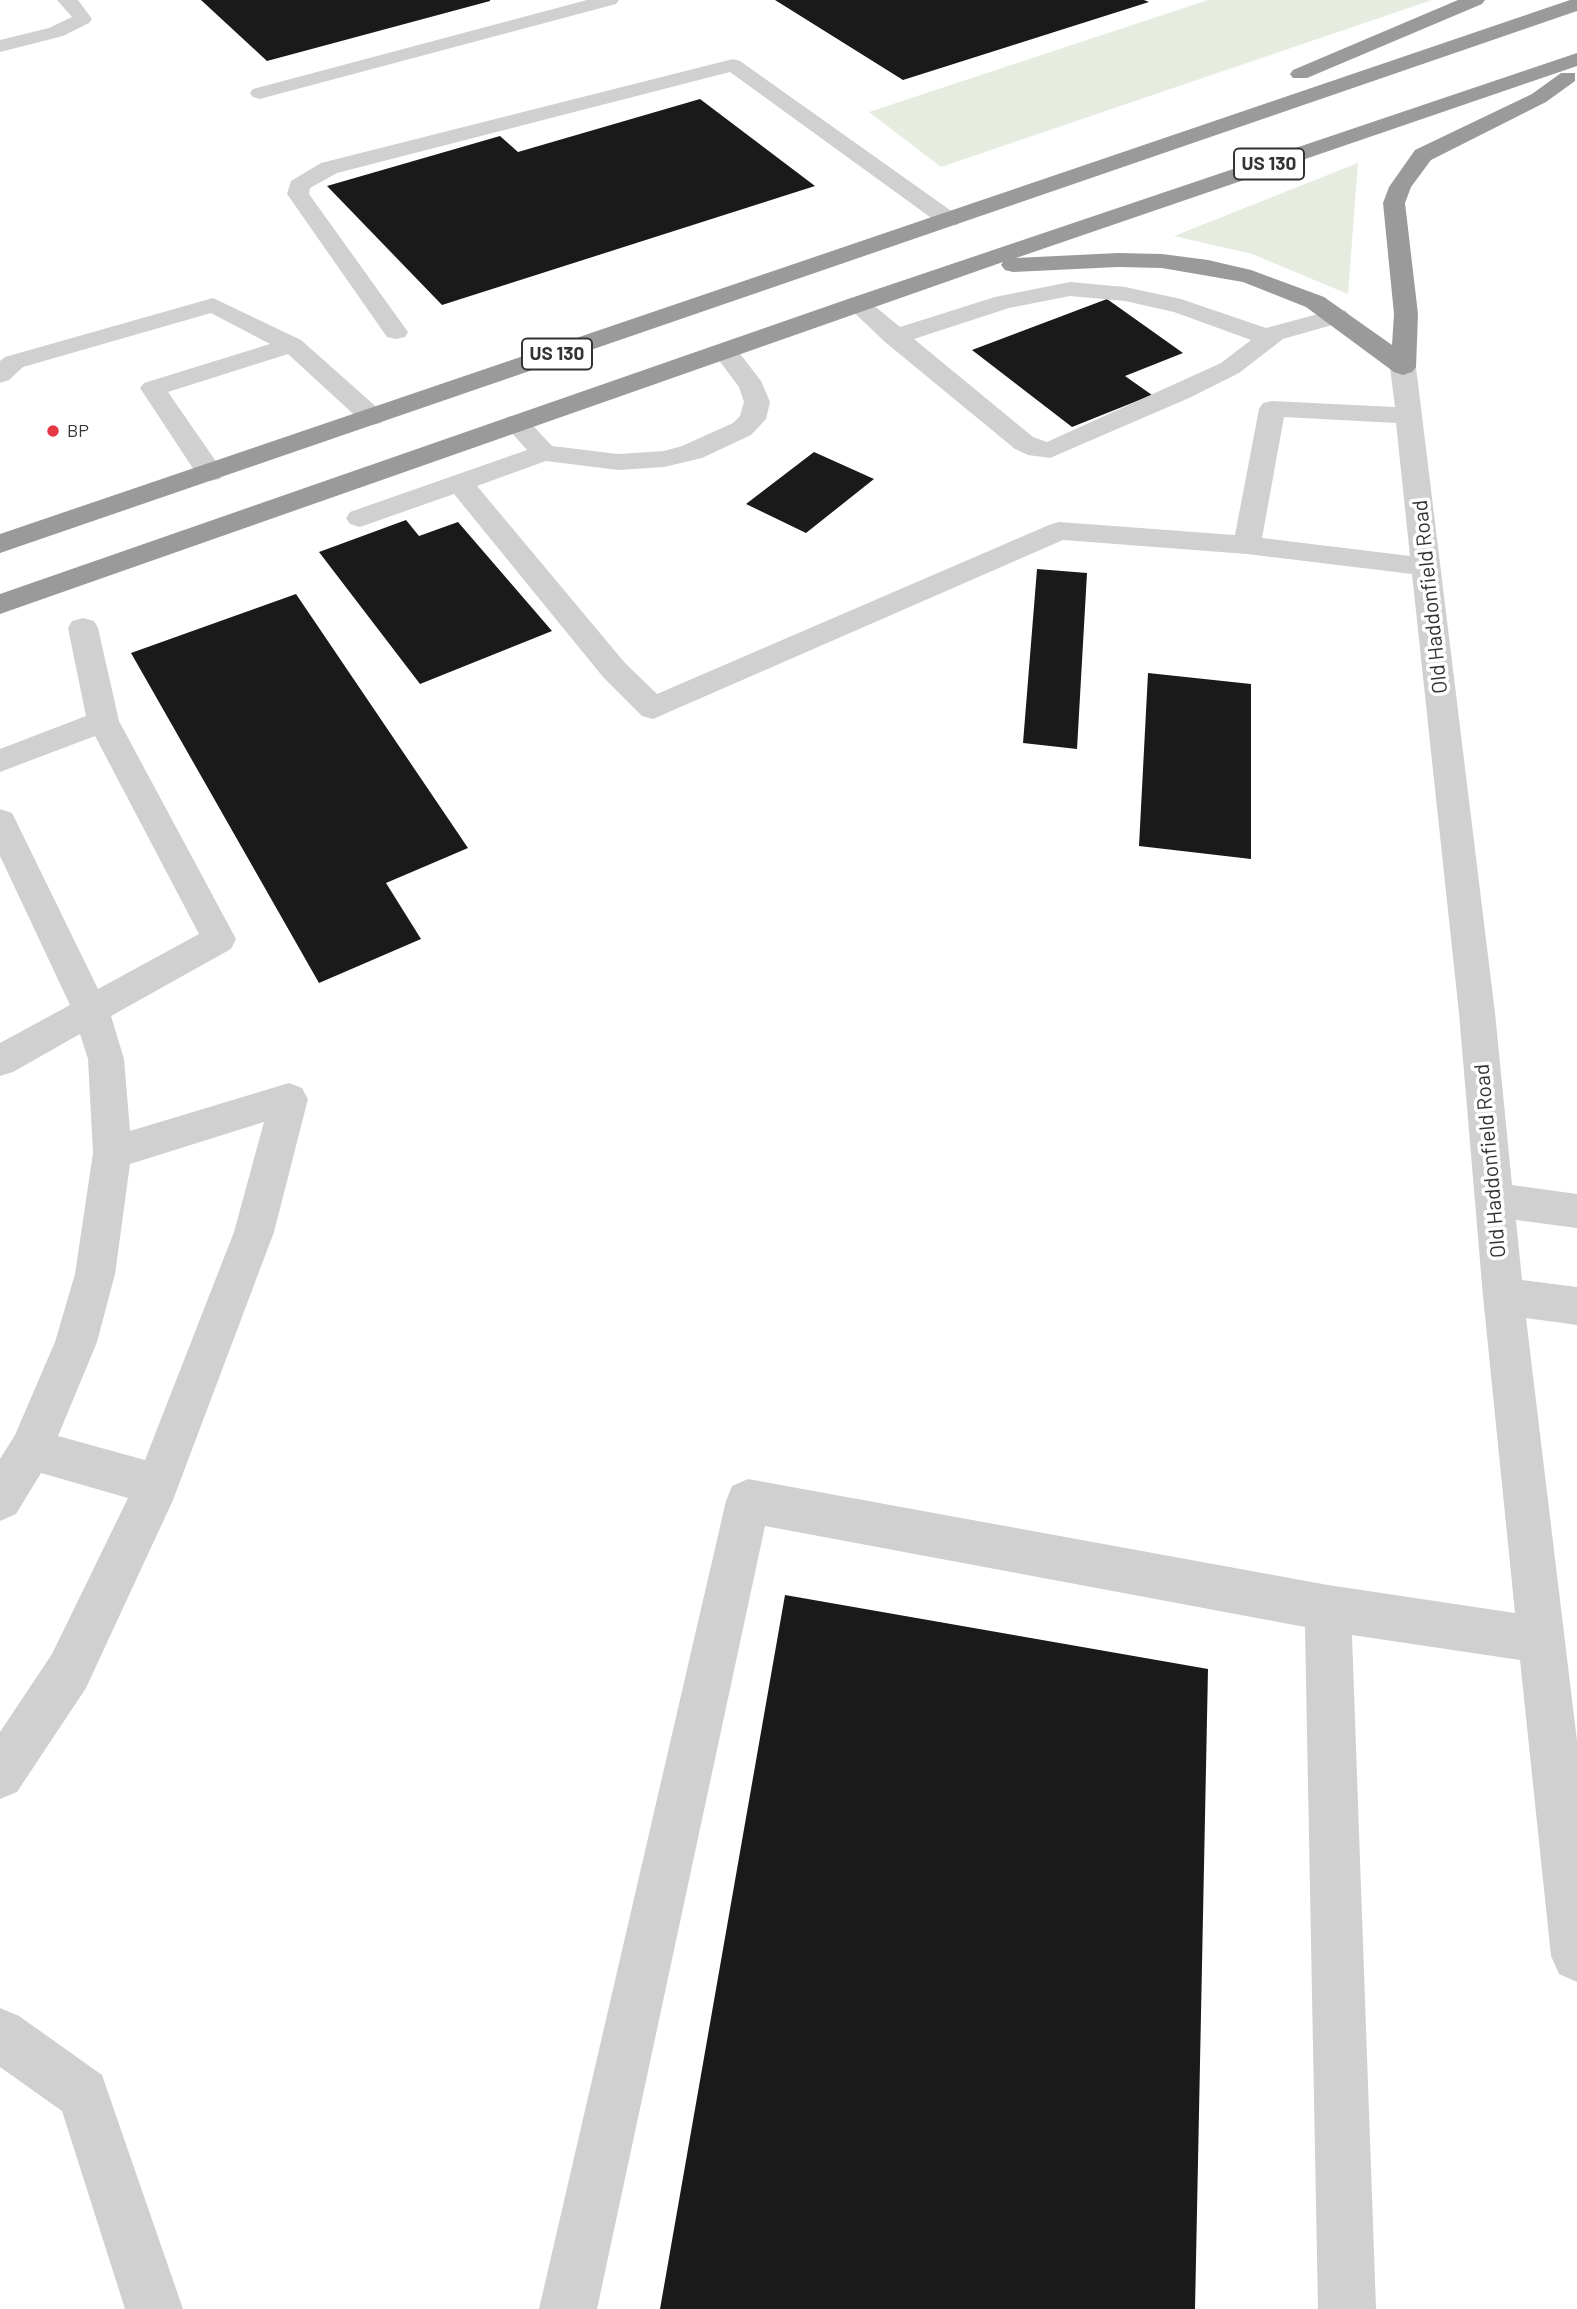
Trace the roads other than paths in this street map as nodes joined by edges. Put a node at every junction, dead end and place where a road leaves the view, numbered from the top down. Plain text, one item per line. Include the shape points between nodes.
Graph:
1 (67, 0) edge
2 (609, 0) edge
3 (1475, 0) edge
4 (1577, 4) edge
5 (0, 46) edge
6 (1577, 59) edge
7 (1577, 70) edge
8 (260, 93) dead end
9 (1115, 163) junction
10 (949, 220) junction
11 (962, 269) junction
12 (857, 304) junction
13 (1337, 316) junction
14 (397, 332) dead end
15 (894, 337) junction
16 (1269, 338) junction
17 (292, 345) junction
18 (724, 351) junction
19 (1403, 366) junction
20 (0, 375) edge
21 (1409, 416) junction
22 (372, 417) junction
23 (516, 423) junction
24 (544, 453) junction
25 (210, 472) junction
26 (460, 483) junction
27 (360, 518) dead end
28 (1, 543) edge
29 (1247, 545) junction
30 (1426, 567) junction
31 (0, 604) edge
32 (83, 628) dead end
33 (103, 721) junction
34 (0, 761) edge
35 (0, 821) edge
36 (91, 1011) junction
37 (0, 1061) edge
38 (112, 1153) junction
39 (1494, 1200) junction
40 (1577, 1212) edge
41 (1503, 1296) junction
42 (1577, 1306) edge
43 (31, 1449) junction
44 (157, 1485) junction
45 (0, 1499) edge
46 (1328, 1608) junction
47 (1542, 1640) junction
48 (0, 1775) edge
49 (1577, 1955) edge
50 (0, 2035) edge
51 (154, 2309) edge
52 (568, 2309) edge
53 (1347, 2309) edge

1 - 5 street via 82,19 56,32
2 - 8 street
3 - 9 highway via 1275,85
4 - 9 highway, US 130
6 - 11 highway, US 130
7 - 19 highway via 1539,98 1423,155 1400,187 1394,203 1406,314
9 - 10 highway, US 130
10 - 14 street via 733,65 329,168 309,178 299,186 298,194
10 - 22 highway, US 130
11 - 12 highway, US 130
11 - 13 highway via 1118,260 1208,267 1251,276
12 - 15 street
12 - 18 highway, US 130
13 - 16 street
13 - 19 highway
15 - 16 street via 1004,302 1070,289 1181,306
15 - 16 street via 1024,443 1050,450 1230,368
17 - 20 street via 213,304 14,362
17 - 22 street
17 - 25 street via 153,388
18 - 23 highway, US 130
18 - 24 street via 752,386 757,402 752,419 742,429 692,452 664,459 618,462
19 - 21 street, Old Haddonfield Road
21 - 29 street via 1272,409
21 - 30 street, Old Haddonfield Road
22 - 25 highway, US 130
23 - 24 street
23 - 31 highway, US 130
24 - 26 street
25 - 28 highway, US 130
26 - 27 street
26 - 29 street via 614,670 653,708 1059,531
29 - 30 street
30 - 39 street, Old Haddonfield Road
32 - 33 street
33 - 34 street
33 - 36 street via 219,939
35 - 36 street
36 - 37 street
36 - 38 street via 106,1059
38 - 43 street via 95,1275 76,1342
38 - 44 street via 289,1099 254,1232
39 - 40 street
39 - 41 street, Old Haddonfield Road
41 - 42 street
41 - 47 street, Old Haddonfield Road
43 - 44 street
43 - 45 street
44 - 48 street via 69,1671
46 - 47 street
46 - 52 street via 748,1500
46 - 53 street
47 - 49 street, Old Haddonfield Road
50 - 51 street via 83,2094

